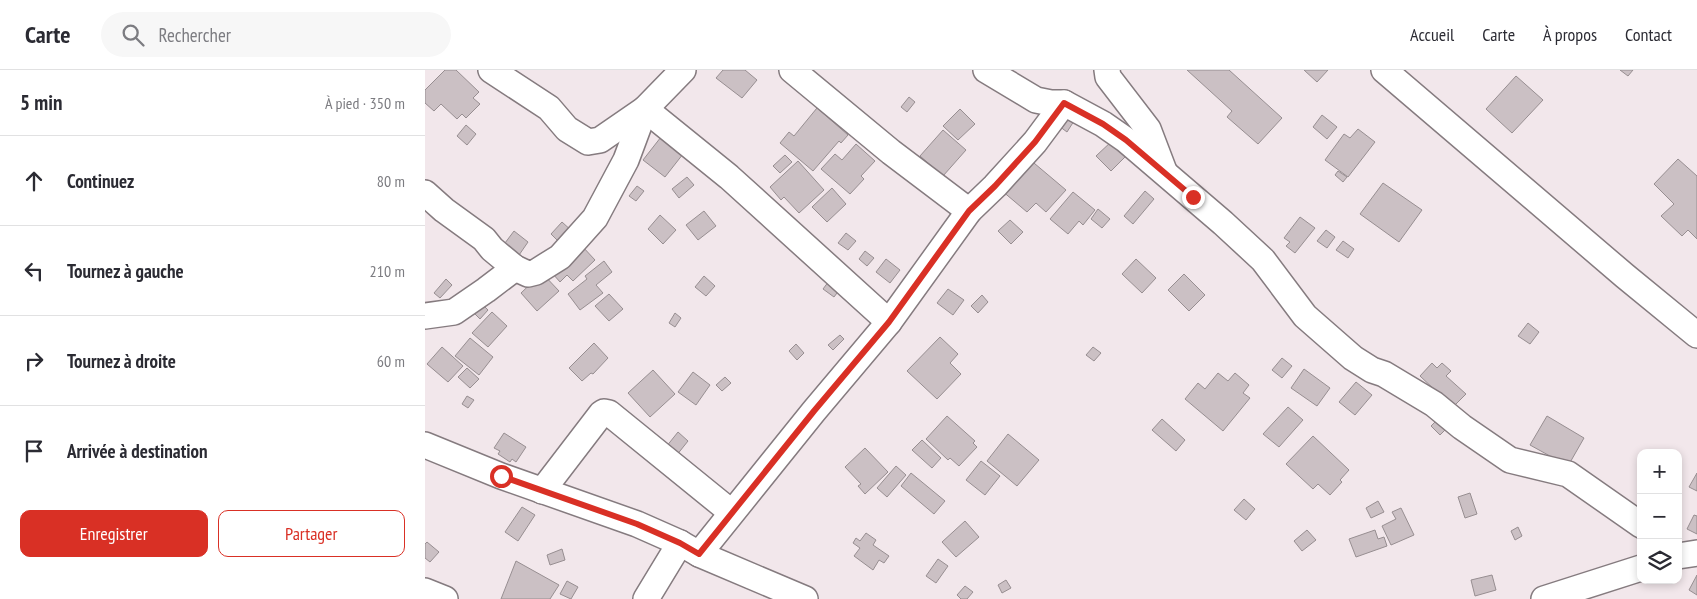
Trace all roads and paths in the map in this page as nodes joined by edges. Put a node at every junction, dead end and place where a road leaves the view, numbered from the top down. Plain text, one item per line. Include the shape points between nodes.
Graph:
1 (491, 70) edge
2 (683, 70) edge
3 (791, 70) edge
4 (986, 70) edge
5 (1107, 70) edge
6 (1384, 70) edge
7 (1064, 103) junction
8 (645, 109) junction
9 (1164, 171) junction
10 (425, 193) edge
11 (969, 211) junction
12 (515, 268) junction
13 (425, 316) edge
14 (889, 322) junction
15 (1697, 335) edge
16 (425, 445) edge
17 (542, 491) junction
18 (731, 512) junction
19 (1637, 522) edge
20 (689, 549) junction
21 (1637, 569) edge
22 (425, 591) edge
23 (445, 599) edge
24 (646, 599) edge
25 (805, 599) edge
26 (1544, 599) edge

1 - 8 street via 549,108 567,129 588,142 600,140
2 - 8 street
3 - 11 street
4 - 7 street via 1036,100
5 - 9 street via 1108,77 1148,129
6 - 15 street
7 - 9 street via 1103,124
7 - 11 street via 1035,142
8 - 12 street via 626,160 595,218 560,257 544,268 528,274
8 - 14 street via 729,177
9 - 19 street via 1263,260 1305,316 1353,358 1434,404 1510,460 1568,474
10 - 12 street
11 - 14 street
12 - 13 street via 454,312
14 - 18 street
16 - 17 street
17 - 18 street via 601,414 609,412
17 - 20 street via 637,524
18 - 20 street
20 - 24 street
20 - 25 street
21 - 26 street
22 - 23 street

